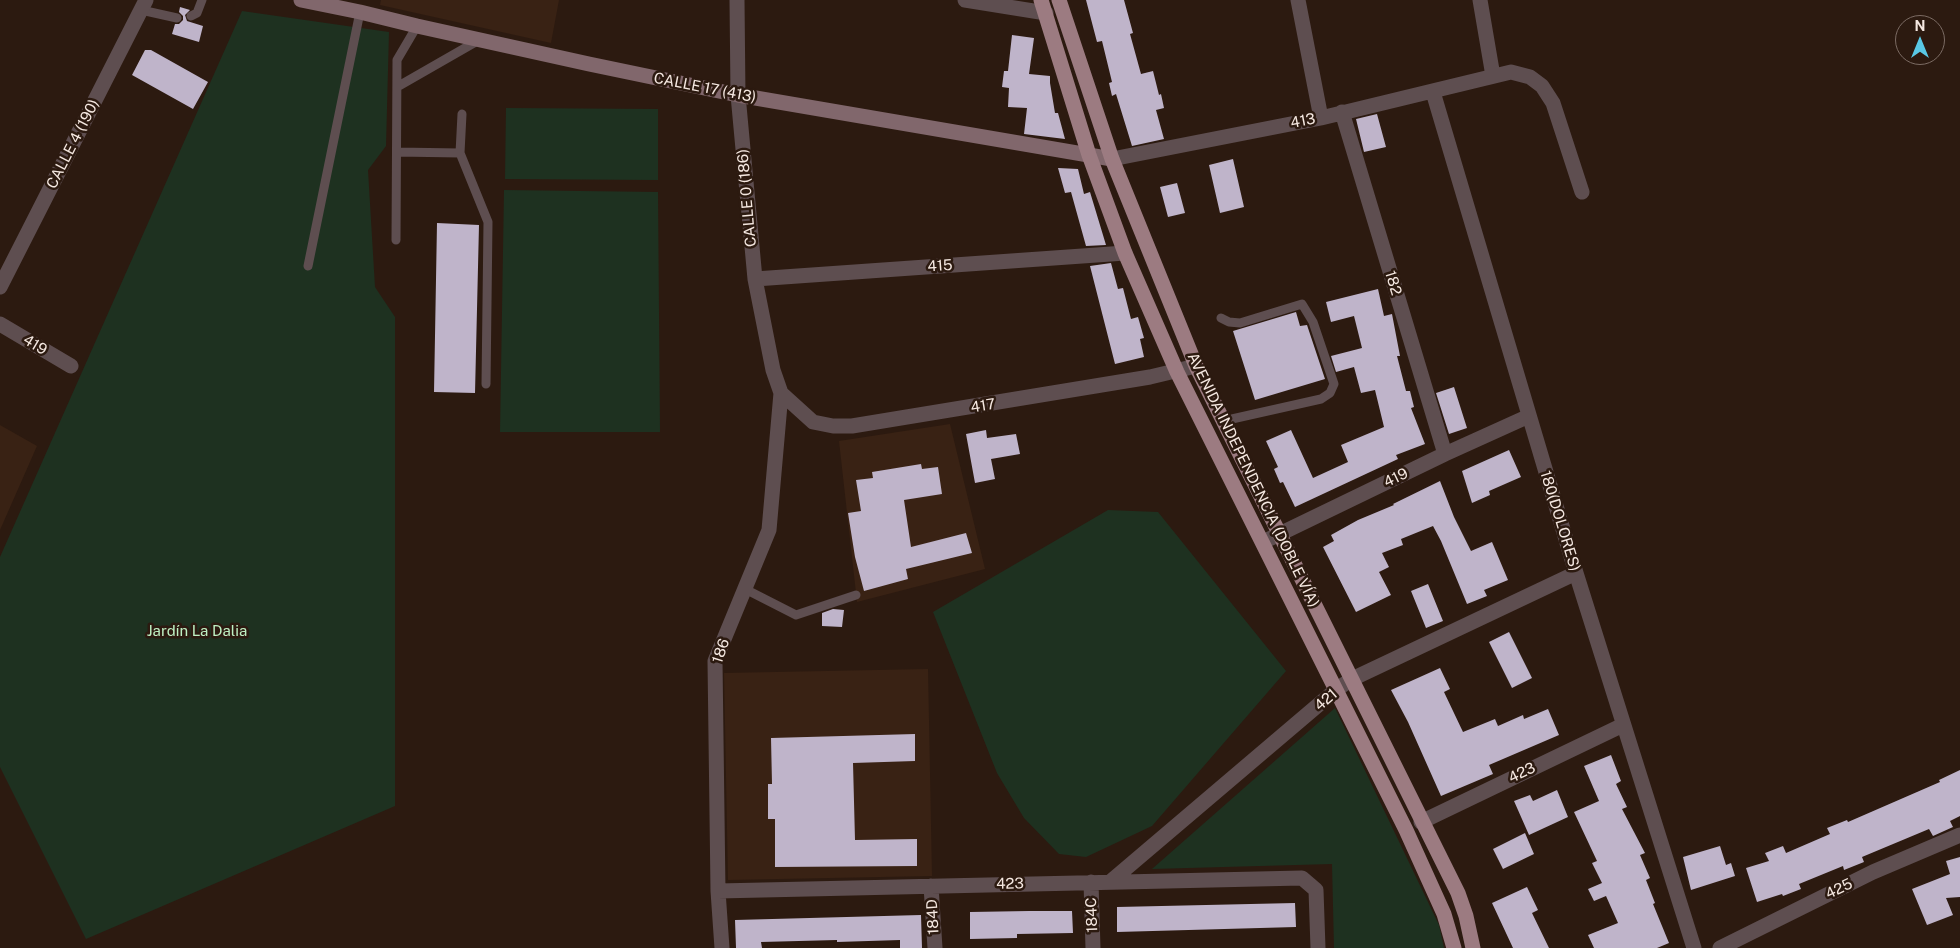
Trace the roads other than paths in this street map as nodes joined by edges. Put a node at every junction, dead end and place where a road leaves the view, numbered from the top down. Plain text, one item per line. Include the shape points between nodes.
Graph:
1 (202, 0) edge
2 (300, 0) edge
3 (737, 0) edge
4 (965, 0) edge
5 (1059, 0) edge
6 (1298, 0) edge
7 (1480, 0) edge
8 (144, 5) edge
9 (361, 6) edge
10 (1043, 6) edge
11 (191, 16) dead end
12 (177, 18) dead end
13 (417, 26) junction
14 (480, 40) junction
15 (1493, 76) junction
16 (397, 87) junction
17 (1433, 92) junction
18 (738, 95) junction
19 (1342, 112) junction
20 (462, 114) dead end
21 (1321, 118) junction
22 (396, 152) junction
23 (460, 153) junction
24 (1090, 155) junction
25 (1112, 160) junction
26 (1582, 192) dead end
27 (396, 240) dead end
28 (1125, 253) junction
29 (308, 266) dead end
30 (755, 279) junction
31 (0, 287) edge
32 (1221, 318) dead end
33 (0, 324) edge
34 (71, 366) dead end
35 (1196, 366) junction
36 (1177, 372) junction
37 (486, 384) dead end
38 (781, 393) junction
39 (1528, 416) junction
40 (1223, 421) junction
41 (1445, 454) junction
42 (1280, 535) junction
43 (1264, 542) junction
44 (1576, 573) junction
45 (745, 589) junction
46 (856, 595) dead end
47 (1352, 679) junction
48 (1337, 689) junction
49 (1623, 725) junction
50 (1421, 822) junction
51 (1960, 835) edge
52 (1091, 882) junction
53 (1110, 882) junction
54 (931, 886) junction
55 (718, 891) junction
56 (722, 948) edge
57 (935, 948) edge
58 (1093, 948) edge
59 (1318, 948) edge
60 (1454, 948) edge
61 (1473, 948) edge
62 (1694, 948) edge
63 (1720, 948) edge

1 - 11 lane via 197,13
2 - 9 main road, CALLE 17 (413)
3 - 18 street, CALLE 0 (186)
4 - 10 street
5 - 25 main road, AVENIDA INDEPENDENCIA (DOBLE VÍA)
6 - 21 street
7 - 15 street
8 - 12 lane
8 - 31 street, CALLE 4 (190)
9 - 13 main road, CALLE 17 (413)
9 - 29 lane
10 - 24 main road, AVENIDA INDEPENDENCIA (DOBLE VÍA)
13 - 14 main road, CALLE 17 (413)
13 - 16 lane via 397,60
14 - 16 lane
14 - 18 main road, CALLE 17 (413)
15 - 17 street, 413
15 - 26 street, 413 via 1511,72 1530,77 1542,86 1553,103
16 - 22 lane
17 - 19 street, 413
17 - 39 street, 180(DOLORES)
18 - 24 main road, CALLE 17 (413)
18 - 30 street, CALLE 0 (186)
19 - 21 street, 413
19 - 41 street, 182
20 - 23 lane
21 - 25 street, 413
22 - 23 lane
22 - 27 lane
23 - 37 lane via 488,222
24 - 25 main road, CALLE 17 (413)
24 - 28 main road, AVENIDA INDEPENDENCIA (DOBLE VÍA)
25 - 35 main road, AVENIDA INDEPENDENCIA (DOBLE VÍA)
28 - 30 street, 415
28 - 36 main road, AVENIDA INDEPENDENCIA (DOBLE VÍA)
30 - 38 street, CALLE 0 (186) via 773,370
32 - 40 lane via 1240,323 1302,304 1313,322 1334,384 1330,393 1321,399
33 - 34 street, 419
35 - 36 street, 417
35 - 40 main road, AVENIDA INDEPENDENCIA (DOBLE VÍA)
36 - 38 street, 417 via 852,426 813,422
36 - 43 main road, AVENIDA INDEPENDENCIA (DOBLE VÍA)
38 - 45 street, 186 via 769,530
39 - 41 street, 419
39 - 44 street, 180(DOLORES)
40 - 42 main road, AVENIDA INDEPENDENCIA (DOBLE VÍA)
41 - 42 street, 419
42 - 43 street, 419
42 - 47 main road, AVENIDA INDEPENDENCIA (DOBLE VÍA)
43 - 48 main road, AVENIDA INDEPENDENCIA (DOBLE VÍA)
44 - 47 street, 421
44 - 49 street, 180(DOLORES)
45 - 46 lane via 796,615
45 - 55 street, 186 via 715,661
47 - 48 street, 421
47 - 50 main road, AVENIDA INDEPENDENCIA (DOBLE VÍA)
48 - 53 street, 421
48 - 60 main road, AVENIDA INDEPENDENCIA (DOBLE VÍA) via 1444,914
49 - 50 street, 423
49 - 62 street, 180(DOLORES)
50 - 61 main road, AVENIDA INDEPENDENCIA (DOBLE VÍA) via 1458,893
51 - 63 street, 425 via 1873,872
52 - 53 street, 423
52 - 54 street, 423
52 - 58 street, 184C
53 - 59 street, 423 via 1302,878 1316,890
54 - 55 street, 423
54 - 57 street, 184D
55 - 56 street, 186

